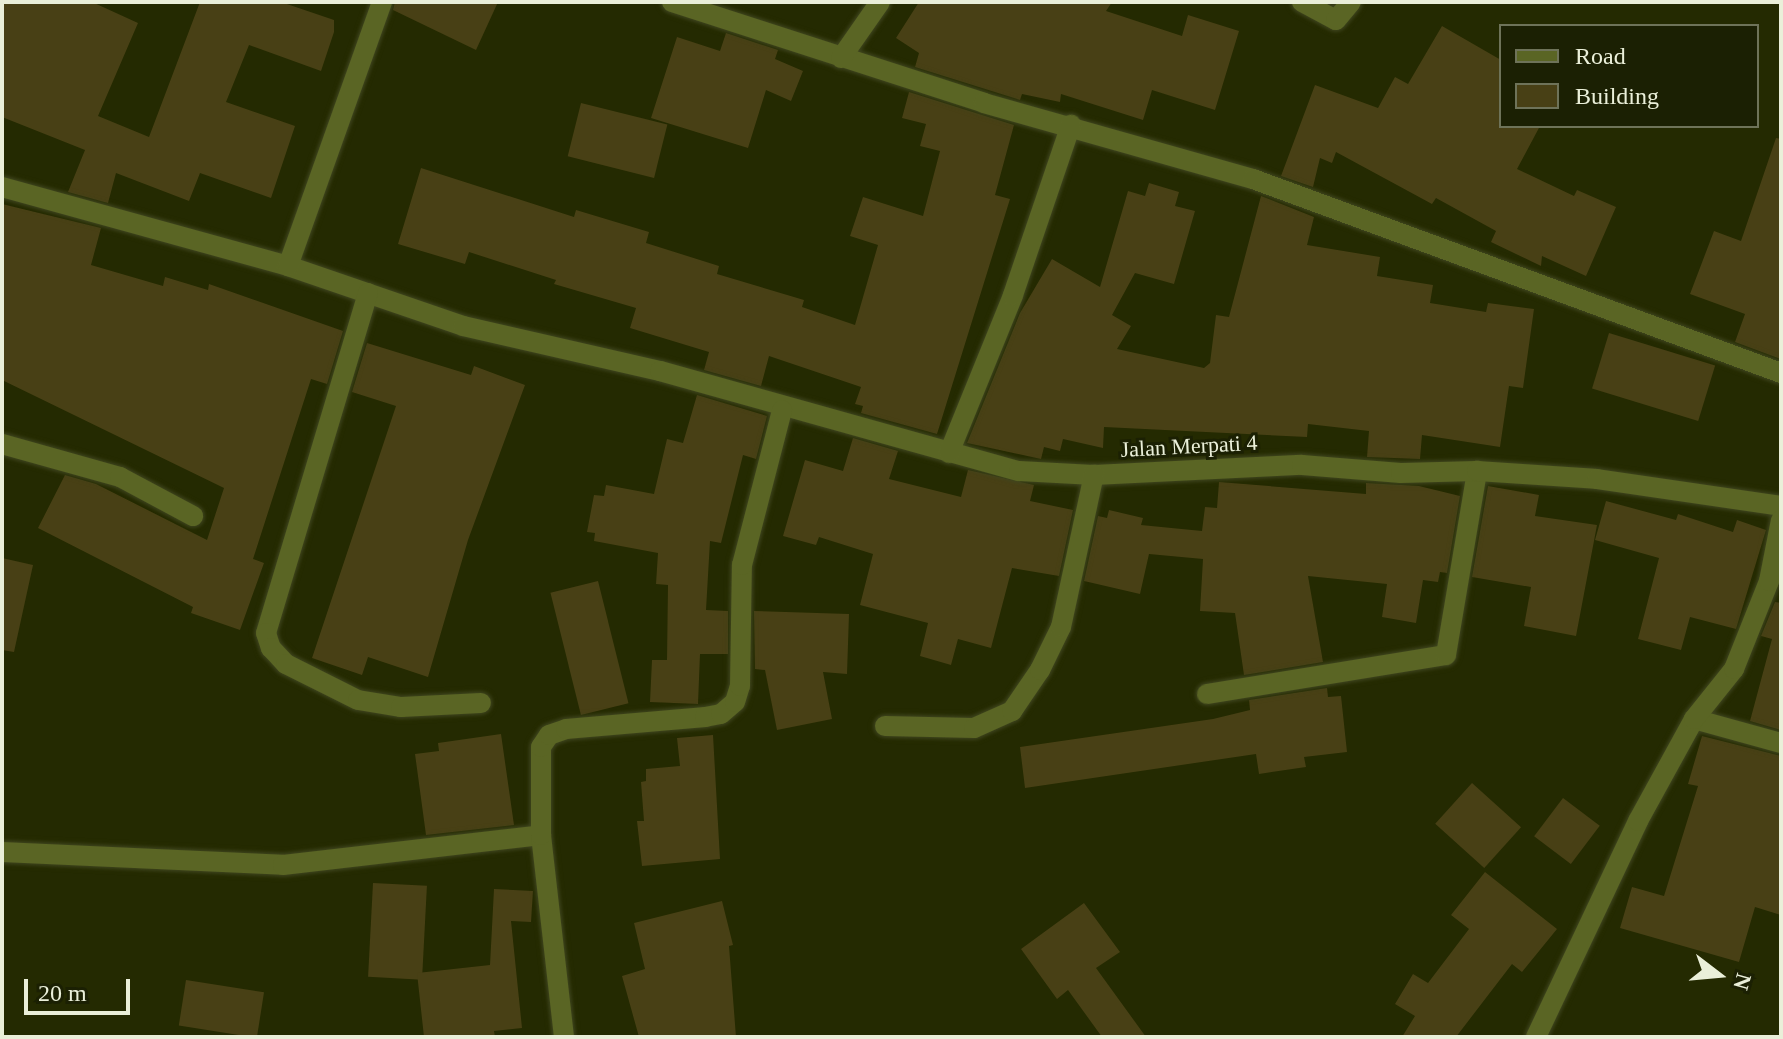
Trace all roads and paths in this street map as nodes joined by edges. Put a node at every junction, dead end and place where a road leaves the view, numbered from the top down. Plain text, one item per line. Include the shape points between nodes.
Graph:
1 (382, 2) edge
2 (672, 2) edge
3 (880, 2) edge
4 (1302, 2) edge
5 (1351, 2) edge
6 (841, 58) junction
7 (1071, 125) junction
8 (2, 187) edge
9 (288, 266) junction
10 (368, 293) junction
11 (1781, 373) edge
12 (782, 410) junction
13 (2, 444) edge
14 (949, 453) junction
15 (1477, 471) junction
16 (1094, 475) junction
17 (1781, 506) edge
18 (193, 516) dead end
19 (1781, 520) edge
20 (1207, 694) dead end
21 (481, 703) dead end
22 (1694, 719) junction
23 (885, 726) dead end
24 (1781, 743) edge
25 (541, 835) junction
26 (2, 852) edge
27 (564, 1037) edge
28 (1536, 1037) edge

1 - 9 street
2 - 6 street
3 - 6 street
4 - 5 street via 1336,20
6 - 7 street
7 - 11 street via 1348,212
7 - 14 street via 1013,295
8 - 9 street, Jalan Merpati 4
9 - 10 street, Jalan Merpati 4
10 - 12 street, Jalan Merpati 4 via 463,326 660,371
10 - 21 street via 266,633 286,664 358,700 401,707
12 - 14 street, Jalan Merpati 4
12 - 25 street via 742,565 740,686 735,702 721,714 549,735 540,755
13 - 18 street via 120,477
14 - 16 street, Jalan Merpati 4 via 1019,471
15 - 16 street, Jalan Merpati 4 via 1401,473 1302,465
15 - 17 street, Jalan Merpati 4 via 1597,479
15 - 20 street via 1446,655
16 - 23 street via 1061,627 1012,711 974,728
19 - 22 street via 1754,622 1734,669
22 - 24 street
22 - 28 street via 1602,889
25 - 26 street via 283,865
25 - 27 street

